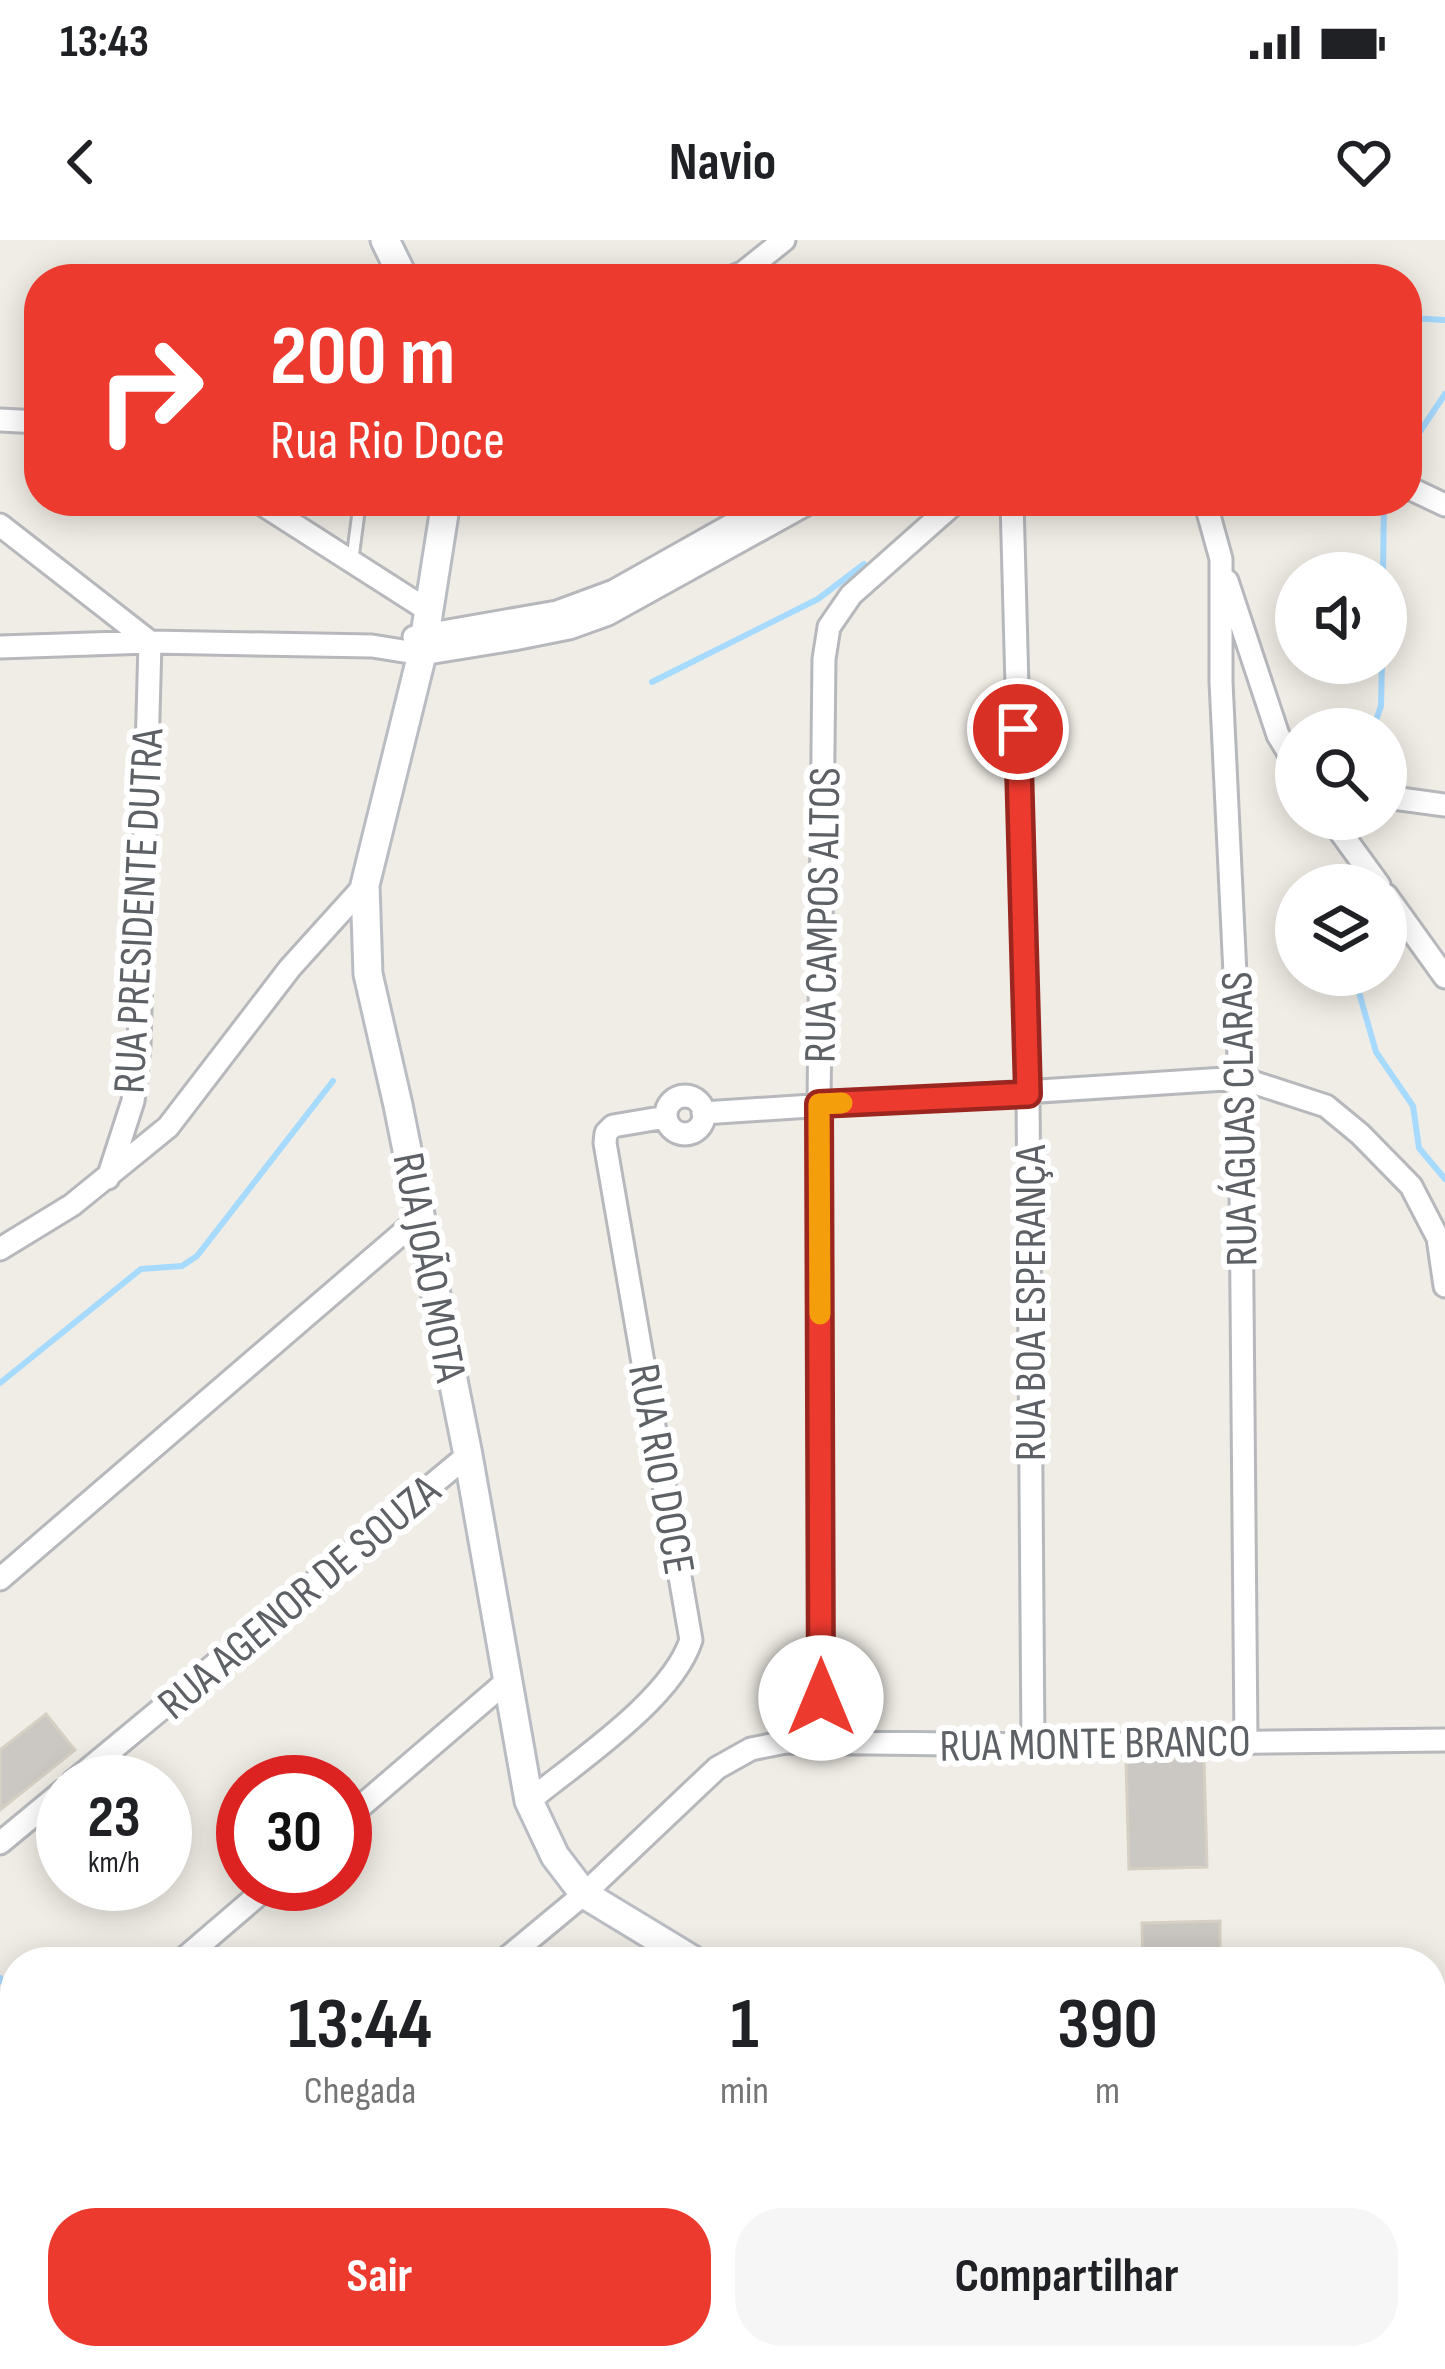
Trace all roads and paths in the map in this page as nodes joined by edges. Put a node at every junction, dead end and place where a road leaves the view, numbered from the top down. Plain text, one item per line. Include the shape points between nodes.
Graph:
1 (784, 240) edge
2 (754, 264) edge
3 (280, 516) edge
4 (357, 516) edge
5 (444, 516) edge
6 (747, 516) edge
7 (785, 516) edge
8 (940, 516) edge
9 (1012, 516) edge
10 (1209, 516) edge
11 (0, 525) edge
12 (1221, 560) junction
13 (352, 562) junction
14 (425, 633) junction
15 (150, 642) junction
16 (0, 646) edge
17 (1257, 676) junction
18 (1221, 682) junction
19 (1275, 723) edge
20 (1407, 800) edge
21 (1445, 805) edge
22 (365, 885) junction
23 (1407, 924) edge
24 (1445, 977) edge
25 (1240, 1078) junction
26 (1028, 1094) junction
27 (819, 1104) junction
28 (108, 1178) junction
29 (421, 1217) junction
30 (1442, 1236) edge
31 (0, 1249) edge
32 (1445, 1286) edge
33 (468, 1455) junction
34 (0, 1579) edge
35 (507, 1681) junction
36 (1445, 1739) edge
37 (1246, 1740) junction
38 (822, 1744) junction
39 (1033, 1744) junction
40 (106, 1755) edge
41 (372, 1797) edge
42 (529, 1801) junction
43 (36, 1813) edge
44 (0, 1843) edge
45 (584, 1894) junction
46 (239, 1911) edge
47 (197, 1947) edge
48 (520, 1947) edge
49 (671, 1947) edge

1 - 2 street
3 - 13 street
4 - 13 lane
5 - 14 main road, RUA JOÃO MOTA
6 - 14 street via 614,591 557,612
7 - 14 street via 569,628
8 - 27 street, RUA CAMPOS ALTOS via 851,595 829,627
9 - 26 street, RUA BOA ESPERANÇA
10 - 12 street, RUA ÁGUAS CLARAS
11 - 15 street
12 - 17 street
12 - 18 street, RUA ÁGUAS CLARAS
13 - 14 street
14 - 15 street via 373,646
14 - 22 main road, RUA JOÃO MOTA
15 - 16 street
15 - 28 street, RUA PRESIDENTE DUTRA via 139,1046 133,1101
17 - 18 street
17 - 19 street
18 - 25 street, RUA ÁGUAS CLARAS
20 - 21 street
22 - 28 street via 168,1127
22 - 29 main road, RUA JOÃO MOTA via 368,974
23 - 24 street
25 - 26 street
25 - 30 street via 1326,1106 1411,1186
25 - 37 street, RUA ÁGUAS CLARAS
26 - 27 street
26 - 39 street, RUA BOA ESPERANÇA
27 - 38 street, RUA CAMPOS ALTOS
27 - 42 street, RUA RIO DOCE via 703,1112 700,1126 687,1133 673,1130 666,1117 606,1133 691,1640 658,1694
28 - 31 street
29 - 33 main road, RUA JOÃO MOTA
29 - 34 street
30 - 32 street
33 - 35 main road, RUA JOÃO MOTA
33 - 40 street, RUA AGENOR DE SOUZA
35 - 41 street
35 - 42 main road, RUA JOÃO MOTA
36 - 37 street, RUA MONTE BRANCO
37 - 39 street, RUA MONTE BRANCO
38 - 39 street, RUA MONTE BRANCO
38 - 45 street, RUA MONTE BRANCO via 751,1749 717,1768
42 - 45 main road, RUA JOÃO MOTA
43 - 44 street
45 - 48 street, RUA MONTE BRANCO
45 - 49 main road, RUA JOÃO MOTA
46 - 47 street

